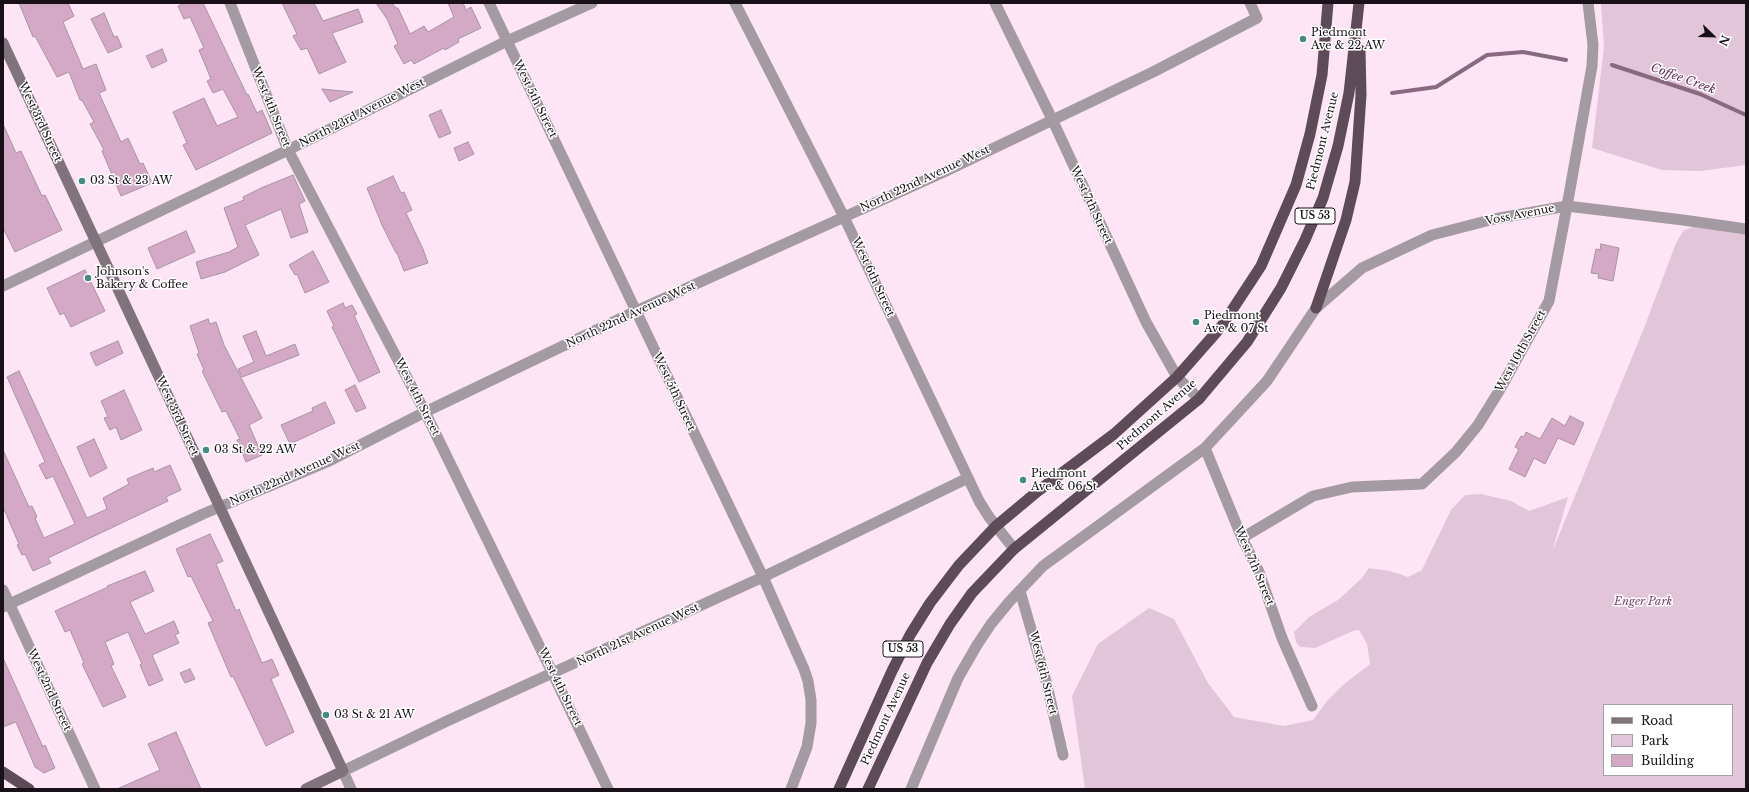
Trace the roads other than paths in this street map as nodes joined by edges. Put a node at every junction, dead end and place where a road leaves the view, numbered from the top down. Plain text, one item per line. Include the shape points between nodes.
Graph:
1 (230, 3) edge
2 (489, 3) edge
3 (592, 3) edge
4 (735, 3) edge
5 (995, 3) edge
6 (1250, 3) edge
7 (1328, 3) edge
8 (1588, 3) edge
9 (1359, 8) edge
10 (507, 41) junction
11 (3, 43) edge
12 (1052, 119) junction
13 (288, 150) junction
14 (1567, 206) junction
15 (844, 217) junction
16 (1746, 229) edge
17 (96, 241) junction
18 (3, 286) edge
19 (1316, 308) junction
20 (636, 311) junction
21 (1177, 377) junction
22 (1199, 399) junction
23 (426, 412) junction
24 (1205, 448) junction
25 (968, 478) junction
26 (219, 507) junction
27 (996, 526) junction
28 (1242, 538) junction
29 (1014, 549) junction
30 (762, 577) junction
31 (3, 590) edge
32 (1020, 591) junction
33 (6, 605) edge
34 (554, 674) junction
35 (1312, 706) dead end
36 (1062, 755) dead end
37 (343, 770) junction
38 (3, 772) edge
39 (29, 789) edge
40 (95, 789) edge
41 (306, 789) edge
42 (352, 789) edge
43 (608, 789) edge
44 (791, 789) edge
45 (839, 789) edge
46 (868, 789) edge
47 (911, 789) edge

1 - 13 street, West 4th Street
2 - 10 street, West 5th Street
3 - 10 street, North 23rd Avenue West
4 - 15 street, West 6th Street
5 - 12 street, West 7th Street
6 - 12 street, North 22nd Avenue West via 1257,18 1153,72
7 - 21 highway, Piedmont Avenue / US 53 via 1322,75 1310,134 1294,192 1261,266 1221,326
8 - 14 street, West 10th Street via 1593,45 1592,66
9 - 19 highway via 1361,96 1355,182 1346,220
9 - 22 highway, Piedmont Avenue / US 53 via 1349,93 1338,146 1323,198 1281,288 1246,342
10 - 13 street, North 23rd Avenue West
10 - 20 street, West 5th Street
11 - 17 main road, West 3rd Street
12 - 15 street, North 22nd Avenue West
12 - 21 street, West 7th Street via 1146,322
13 - 17 street, North 23rd Avenue West
13 - 23 street, West 4th Street
14 - 16 street, Voss Avenue
14 - 19 street, Voss Avenue via 1494,219 1432,235 1362,268
14 - 28 street, West 10th Street via 1548,301 1499,391 1478,425 1456,452 1422,484 1352,487 1313,496
15 - 20 street, North 22nd Avenue West
15 - 25 street, West 6th Street
17 - 18 street, North 23rd Avenue West
17 - 26 main road, West 3rd Street
19 - 24 street via 1267,381
20 - 23 street, North 22nd Avenue West
20 - 30 street, West 5th Street
21 - 22 street, West 7th Street
21 - 27 highway, Piedmont Avenue / US 53 via 1114,434
22 - 29 highway, Piedmont Avenue / US 53
23 - 26 street, North 22nd Avenue West via 327,462
23 - 34 street, West 4th Street
24 - 28 street, West 7th Street
24 - 32 street via 1043,566
25 - 27 street, West 6th Street via 984,510
25 - 30 street, North 21st Avenue West
26 - 33 street, North 22nd Avenue West
26 - 37 main road, West 3rd Street
27 - 29 street, West 6th Street
27 - 45 highway, Piedmont Avenue / US 53 via 959,565 919,620 892,671
28 - 35 street, West 7th Street via 1259,572 1282,638
29 - 46 highway, Piedmont Avenue / US 53 via 972,593 941,638
30 - 34 street, North 21st Avenue West
30 - 44 street, West 5th Street via 804,669 811,700 810,736
31 - 33 street, West 2nd Street
32 - 36 street, West 6th Street via 1046,681
32 - 47 street via 991,624 958,678
33 - 40 street, West 2nd Street
34 - 37 street, North 21st Avenue West
34 - 43 street, West 4th Street
37 - 41 main road, North 21st Avenue West
37 - 42 street, West 3rd Street
38 - 39 highway

